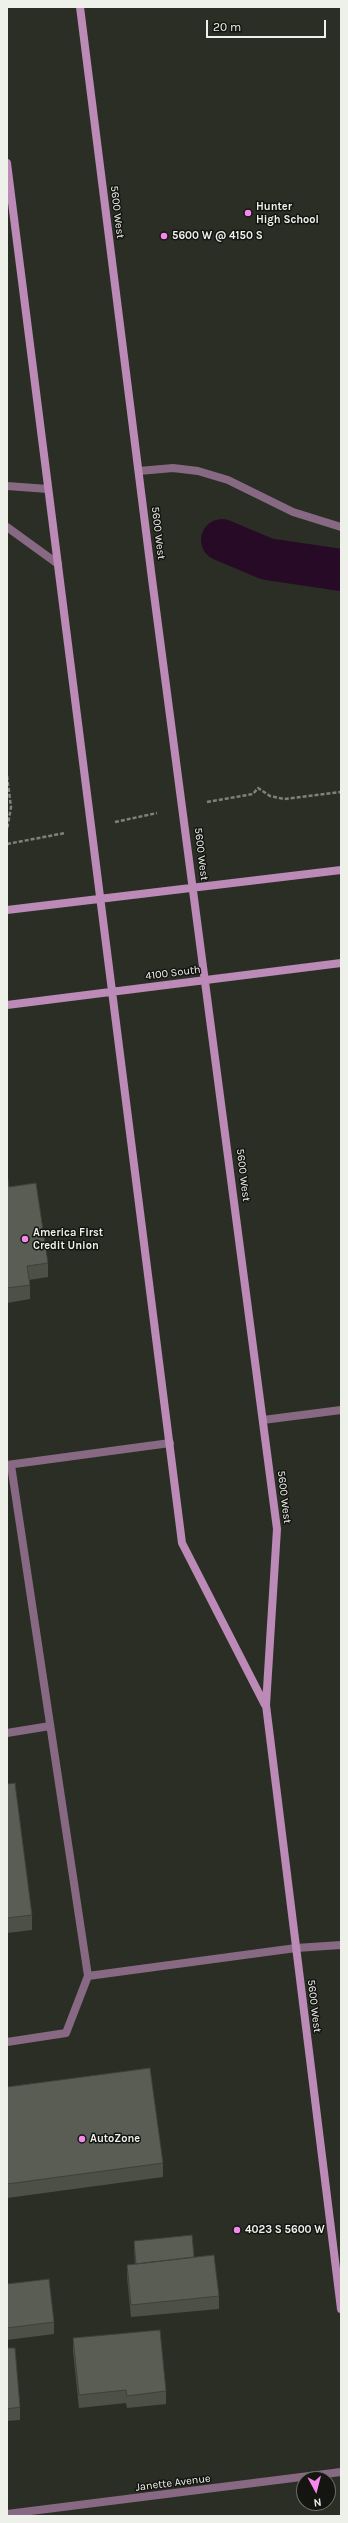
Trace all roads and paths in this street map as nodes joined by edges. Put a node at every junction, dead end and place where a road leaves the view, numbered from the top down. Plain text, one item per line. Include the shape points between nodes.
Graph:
1 (80, 7) edge
2 (7, 163) edge
3 (139, 471) junction
4 (7, 486) edge
5 (48, 489) junction
6 (7, 527) edge
7 (341, 528) edge
8 (58, 564) junction
9 (7, 776) edge
10 (341, 792) edge
11 (184, 807) junction
12 (92, 828) junction
13 (7, 830) edge
14 (7, 844) edge
15 (341, 870) edge
16 (194, 888) junction
17 (100, 898) junction
18 (7, 910) edge
19 (341, 963) edge
20 (206, 980) junction
21 (112, 992) junction
22 (7, 1005) edge
23 (341, 1410) edge
24 (263, 1420) junction
25 (170, 1443) junction
26 (9, 1465) edge
27 (266, 1705) junction
28 (50, 1726) junction
29 (7, 1733) edge
30 (341, 1945) edge
31 (296, 1948) junction
32 (88, 1976) junction
33 (7, 2042) edge
34 (341, 2309) edge
35 (341, 2472) edge
36 (7, 2514) edge

1 - 3 main road, 5600 West
2 - 5 main road, 5600 West
3 - 7 street via 173,468 198,471 228,480 293,512
3 - 11 main road, 5600 West
4 - 5 street
5 - 8 main road, 5600 West
6 - 8 street
8 - 12 main road, 5600 West
9 - 13 path via 11,807
10 - 11 path via 284,799 270,796 258,788 253,794
11 - 12 path
11 - 16 main road, 5600 West
12 - 14 path
12 - 17 main road, 5600 West
15 - 16 main road
16 - 17 main road
16 - 20 main road, 5600 West
17 - 18 main road
17 - 21 main road, 5600 West
19 - 20 main road, 4100 South
20 - 21 main road, 4100 South
20 - 24 main road, 5600 West
21 - 22 main road, 4100 South
21 - 25 main road, 5600 West
23 - 24 street
24 - 27 main road, 5600 West via 277,1529
25 - 26 street
25 - 27 main road, 5600 West via 182,1543
26 - 28 street
27 - 31 main road, 5600 West
28 - 29 street
28 - 32 street
30 - 31 street
31 - 32 street
31 - 34 main road, 5600 West
32 - 33 street via 66,2033
35 - 36 street, Janette Avenue

